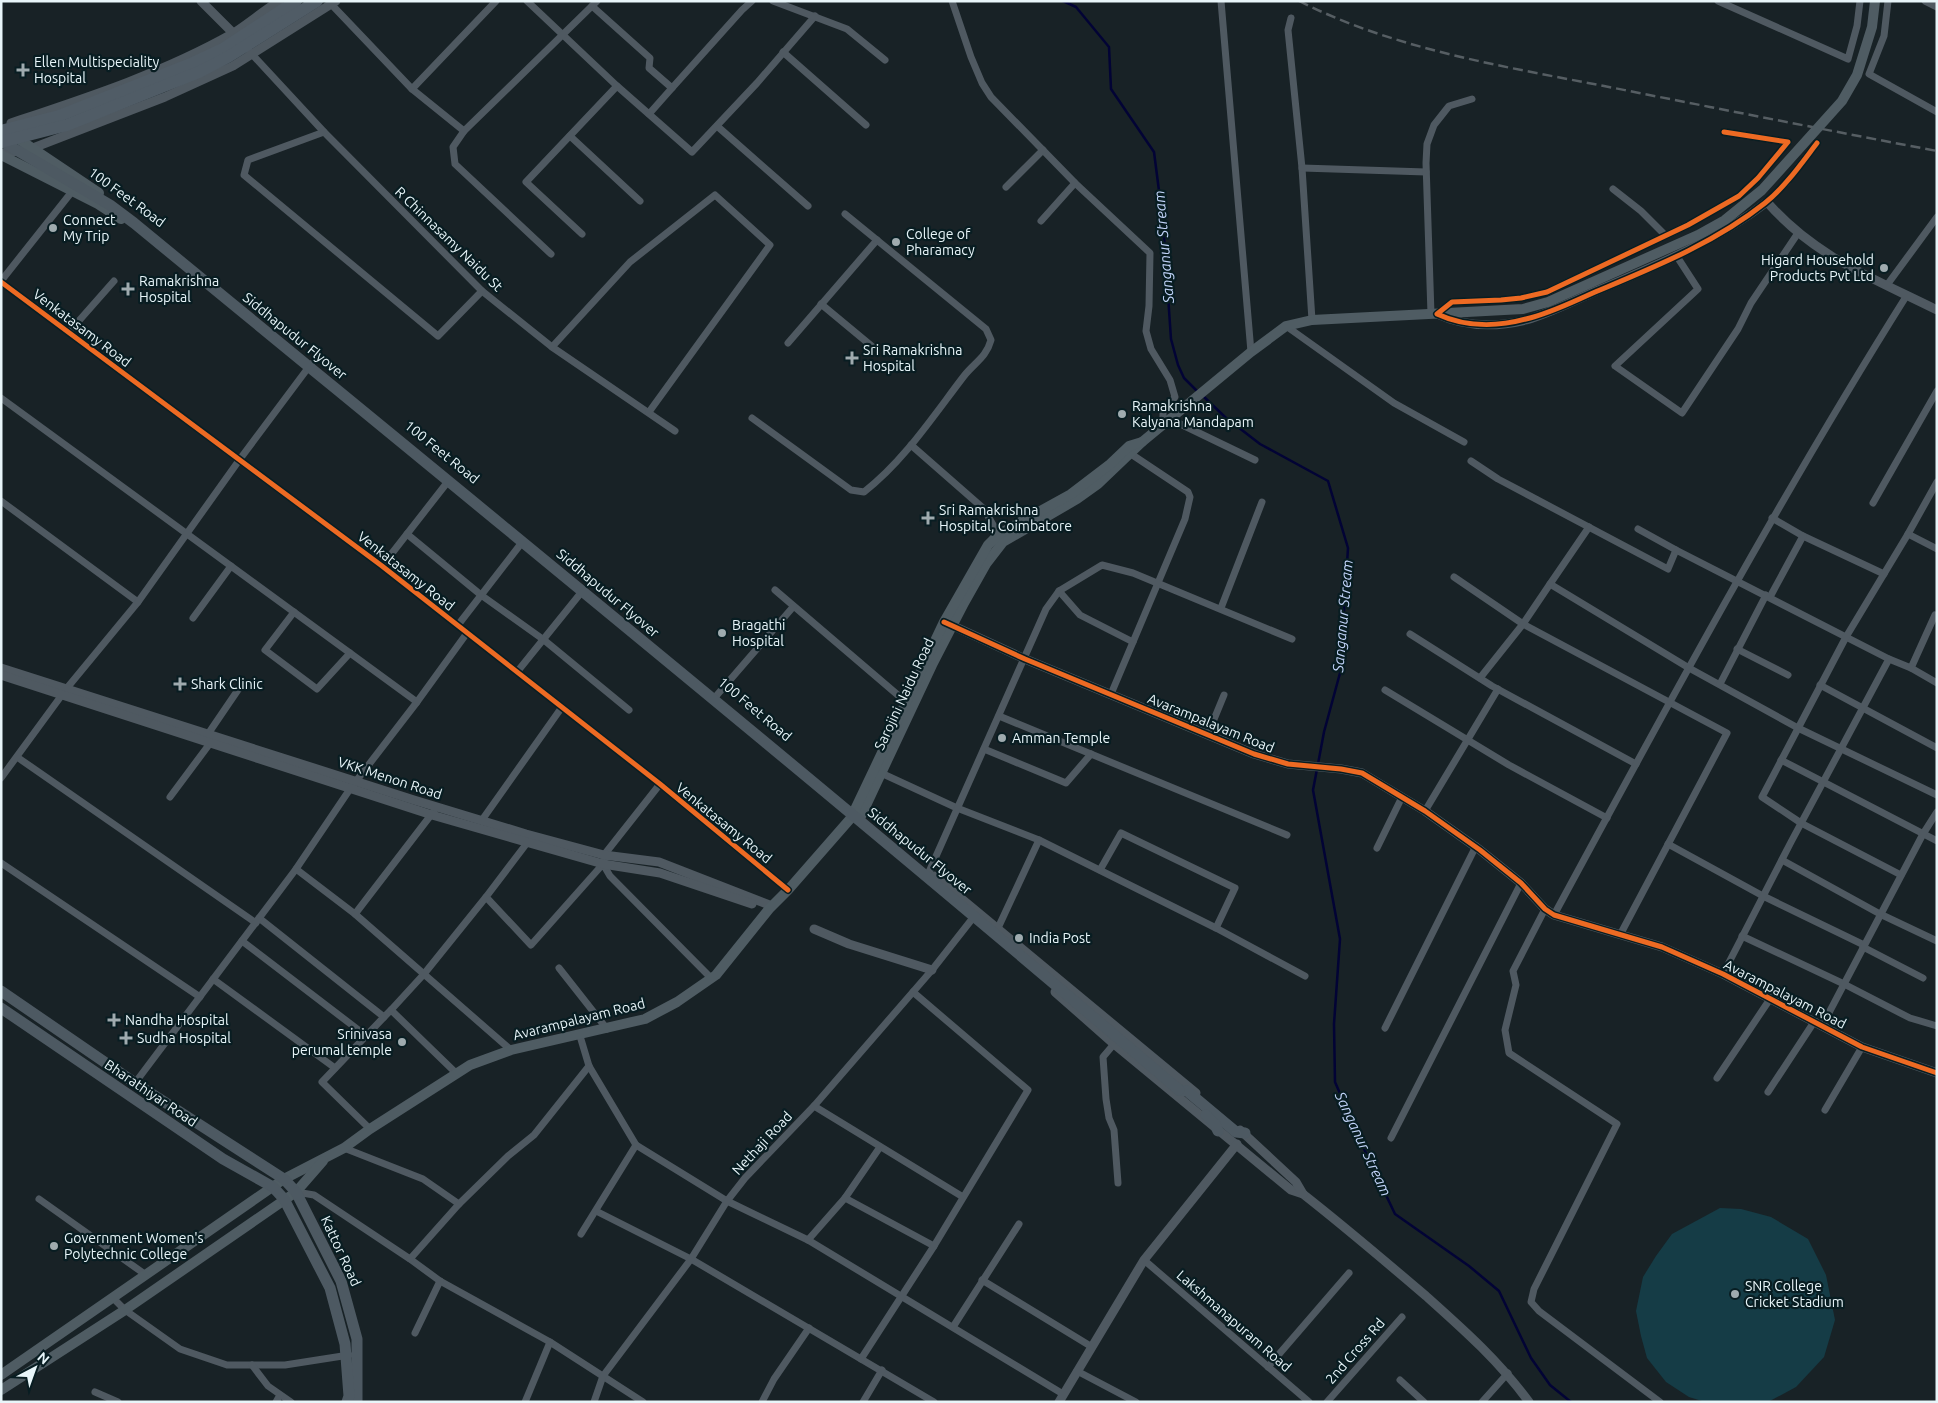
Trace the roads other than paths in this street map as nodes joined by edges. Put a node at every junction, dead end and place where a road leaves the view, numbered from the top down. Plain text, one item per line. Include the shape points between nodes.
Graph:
1 (201, 1) edge
2 (279, 1) edge
3 (296, 1) edge
4 (317, 1) edge
5 (496, 1) edge
6 (526, 1) edge
7 (752, 1) edge
8 (773, 1) edge
9 (952, 1) edge
10 (1220, 1) edge
11 (1718, 1) edge
12 (1875, 1) edge
13 (1888, 1) edge
14 (1925, 1) edge
15 (1859, 2) edge
16 (334, 3) edge
17 (595, 4) edge
18 (1937, 7) edge
19 (815, 16) junction
20 (1291, 18) dead end
21 (233, 33) junction
22 (562, 35) junction
23 (783, 52) junction
24 (253, 55) junction
25 (885, 60) dead end
26 (617, 86) junction
27 (672, 88) junction
28 (412, 89) junction
29 (1472, 99) dead end
30 (1937, 112) edge
31 (650, 114) junction
32 (866, 125) dead end
33 (717, 126) junction
34 (1, 128) edge
35 (464, 131) junction
36 (324, 132) junction
37 (1724, 132) dead end
38 (570, 136) junction
39 (1, 142) edge
40 (1817, 144) dead end
41 (33, 148) junction
42 (1043, 150) junction
43 (1, 155) edge
44 (1302, 168) junction
45 (1426, 172) junction
46 (80, 180) junction
47 (1075, 183) junction
48 (1006, 188) dead end
49 (1614, 188) dead end
50 (73, 191) junction
51 (640, 201) dead end
52 (1767, 202) junction
53 (808, 206) dead end
54 (844, 214) dead end
55 (1937, 216) edge
56 (1041, 221) dead end
57 (1798, 233) junction
58 (582, 234) dead end
59 (1665, 235) junction
60 (876, 240) junction
61 (551, 254) dead end
62 (1676, 255) junction
63 (1, 281) edge
64 (114, 281) dead end
65 (1887, 285) junction
66 (482, 291) junction
67 (1906, 295) junction
68 (821, 304) junction
69 (1937, 310) edge
70 (1434, 314) junction
71 (1312, 320) junction
72 (1286, 326) junction
73 (69, 332) junction
74 (788, 343) dead end
75 (552, 347) junction
76 (874, 348) dead end
77 (1251, 352) junction
78 (309, 367) junction
79 (1937, 391) edge
80 (1, 398) edge
81 (649, 412) junction
82 (752, 418) dead end
83 (1169, 419) junction
84 (675, 431) dead end
85 (1142, 442) junction
86 (1464, 442) dead end
87 (911, 444) junction
88 (1131, 454) junction
89 (240, 459) junction
90 (1254, 460) dead end
91 (1470, 461) dead end
92 (1937, 482) edge
93 (446, 484) junction
94 (1, 501) edge
95 (1262, 502) dead end
96 (1873, 503) dead end
97 (1772, 518) junction
98 (1589, 527) junction
99 (1638, 529) dead end
100 (187, 534) junction
101 (407, 534) junction
102 (1908, 534) junction
103 (1803, 536) junction
104 (1001, 538) junction
105 (520, 545) junction
106 (1937, 549) edge
107 (1676, 550) junction
108 (231, 566) junction
109 (382, 566) junction
110 (1884, 574) junction
111 (1454, 577) dead end
112 (1736, 580) junction
113 (1159, 584) junction
114 (1550, 584) junction
115 (775, 590) dead end
116 (1059, 591) junction
117 (580, 594) junction
118 (481, 595) junction
119 (1768, 596) junction
120 (138, 602) junction
121 (793, 607) junction
122 (1220, 608) junction
123 (294, 612) junction
124 (1936, 614) edge
125 (193, 618) dead end
126 (948, 624) junction
127 (1523, 624) junction
128 (458, 625) junction
129 (467, 632) junction
130 (1410, 634) dead end
131 (1846, 637) junction
132 (1292, 639) dead end
133 (544, 640) junction
134 (1133, 642) junction
135 (1738, 649) junction
136 (350, 653) junction
137 (1025, 659) junction
138 (1889, 659) junction
139 (1, 668) edge
140 (1689, 668) junction
141 (1911, 668) junction
142 (517, 672) junction
143 (1, 675) edge
144 (1788, 675) dead end
145 (1480, 678) junction
146 (1937, 683) edge
147 (242, 684) dead end
148 (1720, 684) junction
149 (1820, 686) junction
150 (1385, 690) dead end
151 (1498, 690) junction
152 (64, 692) junction
153 (1111, 694) junction
154 (717, 695) junction
155 (1224, 695) dead end
156 (418, 702) junction
157 (906, 702) junction
158 (1669, 703) junction
159 (562, 708) junction
160 (1863, 708) junction
161 (629, 710) dead end
162 (999, 716) junction
163 (1798, 728) junction
164 (1208, 734) junction
165 (210, 738) junction
166 (1467, 741) junction
167 (1937, 748) edge
168 (984, 749) junction
169 (1840, 749) junction
170 (1091, 754) junction
171 (17, 758) junction
172 (1781, 760) junction
173 (1636, 764) junction
174 (882, 774) junction
175 (1, 778) edge
176 (1824, 781) junction
177 (660, 784) junction
178 (353, 785) junction
179 (1937, 795) edge
180 (170, 797) dead end
181 (1402, 797) junction
182 (957, 808) junction
183 (434, 811) junction
184 (1425, 811) junction
185 (1937, 812) edge
186 (856, 815) junction
187 (1607, 818) junction
188 (482, 820) junction
189 (1801, 822) junction
190 (1923, 834) junction
191 (1287, 836) dead end
192 (1039, 840) junction
193 (1937, 841) edge
194 (527, 843) junction
195 (1668, 844) junction
196 (1476, 846) junction
197 (1377, 848) dead end
198 (604, 859) junction
199 (1782, 860) junction
200 (1, 863) edge
201 (296, 869) junction
202 (1100, 870) junction
203 (929, 872) junction
204 (1901, 875) junction
205 (1521, 883) junction
206 (788, 890) junction
207 (1763, 896) junction
208 (486, 897) junction
209 (771, 908) junction
210 (1546, 909) junction
211 (354, 914) junction
212 (1880, 914) junction
213 (1554, 915) junction
214 (975, 916) junction
215 (258, 920) junction
216 (998, 928) junction
217 (1216, 928) junction
218 (814, 929) dead end
219 (1620, 935) junction
220 (1742, 936) junction
221 (242, 941) junction
222 (1937, 941) edge
223 (1864, 946) junction
224 (560, 968) dead end
225 (932, 970) junction
226 (424, 974) junction
227 (1723, 974) junction
228 (1305, 976) dead end
229 (711, 978) junction
230 (1922, 978) dead end
231 (213, 979) junction
232 (1844, 984) junction
233 (1, 991) edge
234 (913, 992) junction
235 (200, 997) junction
236 (1770, 999) junction
237 (1, 1008) edge
238 (391, 1010) junction
239 (384, 1017) junction
240 (1818, 1024) junction
241 (1937, 1026) edge
242 (1385, 1028) dead end
243 (607, 1029) junction
244 (365, 1035) junction
245 (580, 1036) junction
246 (1114, 1044) junction
247 (1862, 1047) junction
248 (511, 1050) junction
249 (589, 1066) junction
250 (335, 1068) junction
251 (457, 1074) junction
252 (1937, 1074) edge
253 (1717, 1078) dead end
254 (135, 1083) junction
255 (1768, 1092) dead end
256 (814, 1106) junction
257 (1205, 1110) junction
258 (1825, 1110) dead end
259 (370, 1129) junction
260 (1218, 1131) junction
261 (1245, 1133) junction
262 (1391, 1138) dead end
263 (1237, 1144) junction
264 (636, 1145) junction
265 (880, 1147) junction
266 (344, 1148) junction
267 (327, 1157) junction
268 (284, 1179) junction
269 (1118, 1183) dead end
270 (273, 1188) junction
271 (296, 1192) junction
272 (1303, 1194) junction
273 (845, 1198) junction
274 (963, 1198) junction
275 (39, 1199) dead end
276 (284, 1199) junction
277 (727, 1201) junction
278 (459, 1204) junction
279 (596, 1212) junction
280 (1019, 1224) dead end
281 (581, 1234) dead end
282 (808, 1240) junction
283 (934, 1246) junction
284 (691, 1258) junction
285 (410, 1259) junction
286 (1144, 1260) junction
287 (1349, 1273) dead end
288 (146, 1275) junction
289 (982, 1280) junction
290 (440, 1281) junction
291 (902, 1295) junction
292 (113, 1298) junction
293 (125, 1310) junction
294 (1402, 1317) dead end
295 (953, 1326) junction
296 (809, 1328) junction
297 (416, 1333) dead end
298 (550, 1342) junction
299 (1092, 1347) junction
300 (346, 1355) junction
301 (358, 1355) junction
302 (861, 1359) junction
303 (252, 1365) junction
304 (1268, 1367) junction
305 (882, 1370) junction
306 (1076, 1372) junction
307 (1508, 1373) junction
308 (1, 1375) edge
309 (603, 1376) junction
310 (1400, 1380) dead end
311 (1, 1390) edge
312 (94, 1392) dead end
313 (278, 1398) edge
314 (1061, 1398) edge
315 (118, 1402) edge
316 (292, 1402) edge
317 (346, 1402) edge
318 (357, 1402) edge
319 (525, 1402) edge
320 (594, 1402) edge
321 (643, 1402) edge
322 (762, 1402) edge
323 (863, 1402) edge
324 (934, 1402) edge
325 (1136, 1402) edge
326 (1309, 1402) edge
327 (1327, 1402) edge
328 (1424, 1402) edge
329 (1482, 1402) edge
330 (1529, 1402) edge
331 (1660, 1402) edge

1 - 21 street
2 - 21 street
3 - 34 highway, bridge via 224,49 193,63 59,116
4 - 39 highway, bridge via 199,72 67,125
5 - 28 street
6 - 22 street
7 - 27 street
8 - 19 street
9 - 42 street via 982,83 991,97
10 - 77 street
11 - 15 street via 1848,59 1857,26
12 - 70 main road, bridge via 1872,27 1857,75 1842,102 1762,190 1725,220 1548,302 1523,308
13 - 30 street via 1884,36 1869,74
14 - 18 street
16 - 24 street
16 - 28 street
17 - 22 street
17 - 27 street via 650,58 649,68
19 - 23 street
19 - 25 street via 847,29
20 - 44 street via 1288,30
21 - 24 street, R Chinnasamy Naidu St
21 - 34 street via 194,54
22 - 26 street
22 - 35 street
23 - 32 street
23 - 33 street
24 - 36 street, R Chinnasamy Naidu St
24 - 41 street via 165,96
26 - 31 street
26 - 38 street
27 - 31 street
28 - 35 street
29 - 45 street via 1449,106 1434,125 1427,144
31 - 33 street via 692,152
33 - 53 street
34 - 41 main road, 100 Feet Road
35 - 61 street via 453,147 455,164
36 - 66 street, R Chinnasamy Naidu St
36 - 66 street via 248,160 244,175 438,336
37 - 59 street via 1788,142 1739,196
38 - 51 street
38 - 58 street via 526,182
39 - 257 main road, Siddhapudur Flyover, bridge via 110,205 134,223 496,519
40 - 52 street
41 - 43 street
41 - 46 main road, 100 Feet Road
42 - 47 street
42 - 48 street
43 - 50 main road, 100 Feet Road
44 - 45 street
44 - 71 street
45 - 70 street
46 - 50 street
46 - 78 main road, 100 Feet Road via 136,218
47 - 56 street
47 - 83 street via 1150,253 1146,331 1151,349 1170,380 1175,398 1163,412
49 - 59 street
50 - 63 street
50 - 78 main road, 100 Feet Road via 127,223
52 - 57 street
52 - 62 street via 1708,241
54 - 60 street
55 - 65 street
57 - 62 street via 1682,413 1615,366 1698,289
57 - 65 street via 1860,274
59 - 70 street via 1547,292 1521,298 1452,302
60 - 68 street
60 - 87 street via 986,329 991,340 988,352 969,370
62 - 70 street via 1553,311 1525,320 1479,325
63 - 73 street, Venkatasamy Road
64 - 73 street
65 - 67 street
66 - 75 street, R Chinnasamy Naidu St
67 - 69 street
67 - 97 street
68 - 74 street
68 - 76 street
70 - 71 main road
71 - 72 main road
72 - 77 main road
72 - 86 street via 1394,403
73 - 89 street, Venkatasamy Road
75 - 81 street, R Chinnasamy Naidu St
75 - 81 street via 630,262 715,195 770,244
77 - 83 main road
78 - 89 street
78 - 93 main road, 100 Feet Road
78 - 154 main road, 100 Feet Road
79 - 96 street
80 - 100 street
81 - 84 street, R Chinnasamy Naidu St
82 - 87 street via 851,490 864,492 876,483
83 - 85 main road
83 - 90 street
85 - 88 main road
85 - 104 main road via 1129,446 1109,465
87 - 104 street via 984,509
88 - 104 main road via 1077,499
88 - 113 street via 1188,492 1190,497 1185,519
89 - 100 street
89 - 109 street, Venkatasamy Road
91 - 98 street
92 - 102 street
93 - 101 street
93 - 105 main road, 100 Feet Road
94 - 120 street
95 - 122 street
97 - 103 street
97 - 112 street
98 - 107 street via 1668,569
98 - 114 street
99 - 107 street
100 - 108 street
100 - 120 street
101 - 109 street
101 - 118 street
102 - 106 street
102 - 110 street
103 - 110 street
103 - 119 street
104 - 126 main road
105 - 117 main road, 100 Feet Road
105 - 118 street
107 - 112 street
108 - 123 street
108 - 125 street
109 - 128 street, Venkatasamy Road
110 - 131 street
111 - 127 street
112 - 119 street
112 - 140 street
113 - 116 street via 1102,565
113 - 122 street
113 - 134 street
114 - 127 street
114 - 140 street
115 - 121 street
116 - 134 street via 1080,615
116 - 137 street via 1046,609
117 - 133 street
117 - 186 main road, 100 Feet Road
118 - 128 street
118 - 133 street
119 - 131 street
119 - 135 street
120 - 152 street
121 - 154 street
121 - 157 street
122 - 132 street
123 - 136 street
123 - 136 street via 265,650 317,689
124 - 141 street
126 - 137 street, Avarampalayam Road
126 - 157 main road, Avarampalayam Road
126 - 174 main road, Sarojini Naidu Road
127 - 145 street
127 - 158 street
128 - 129 street, Venkatasamy Road
129 - 142 street, Venkatasamy Road
129 - 156 street
130 - 145 street
131 - 138 street
131 - 149 street
133 - 142 street
133 - 161 street
134 - 153 street
135 - 144 street
135 - 148 street
136 - 156 street
137 - 153 street, Avarampalayam Road
137 - 162 street
138 - 141 street
138 - 160 street
139 - 152 street, VKK Menon Road
140 - 148 street
140 - 158 street
141 - 146 street
142 - 159 street, Venkatasamy Road
143 - 152 street, VKK Menon Road
145 - 151 street
147 - 165 street
148 - 163 street
149 - 160 street
149 - 163 street
150 - 166 street
151 - 166 street
151 - 173 street
152 - 165 street, VKK Menon Road
152 - 171 street
153 - 164 street, Avarampalayam Road
154 - 186 main road, 100 Feet Road
155 - 164 street
156 - 178 street
157 - 186 main road, Avarampalayam Road
158 - 173 street
158 - 195 street via 1727,734
159 - 177 street, Venkatasamy Road
159 - 188 street
160 - 167 street
160 - 169 street
162 - 168 street
162 - 170 street
163 - 169 street
163 - 172 street
164 - 181 street, Avarampalayam Road via 1254,754 1288,764 1362,774
165 - 178 street, VKK Menon Road
165 - 180 street
166 - 184 street
166 - 187 street
168 - 170 street via 1066,783
168 - 182 street
169 - 176 street
169 - 179 street
170 - 191 street
171 - 175 street
171 - 215 street
172 - 176 street
172 - 189 street via 1762,797
173 - 187 street
174 - 182 street
174 - 186 main road, Sarojini Naidu Road
176 - 189 street
176 - 190 street
177 - 198 street
177 - 206 street, Venkatasamy Road
178 - 183 street, VKK Menon Road
178 - 201 street
181 - 184 street, Avarampalayam Road
181 - 197 street
182 - 192 street
182 - 203 street
183 - 188 street, VKK Menon Road
183 - 194 street, VKK Menon Road
183 - 211 street
184 - 196 street, Avarampalayam Road
185 - 190 street
186 - 203 street
186 - 206 main road, Avarampalayam Road
186 - 214 street
187 - 213 street
188 - 198 street, VKK Menon Road
189 - 199 street
189 - 204 street
190 - 193 street
190 - 204 street
192 - 202 street
192 - 216 street
194 - 198 street, VKK Menon Road
194 - 208 street
195 - 207 street
195 - 219 street
196 - 205 street, Avarampalayam Road
196 - 242 street
198 - 208 street via 531,945
198 - 209 street, VKK Menon Road
198 - 229 street via 610,876
199 - 207 street
199 - 212 street
200 - 235 street
201 - 211 street
201 - 215 street
202 - 217 street
202 - 217 street via 1121,833 1235,888
203 - 214 street
204 - 212 street
205 - 210 street, Avarampalayam Road
205 - 262 street
206 - 209 main road, Avarampalayam Road
207 - 220 street
207 - 223 street
208 - 226 street
209 - 229 main road, Avarampalayam Road
210 - 213 street, Avarampalayam Road
210 - 331 street via 1513,971 1516,985 1505,1030 1509,1053 1617,1124 1534,1289 1532,1302 1538,1311
211 - 226 street
212 - 222 street
212 - 223 street
213 - 219 street, Avarampalayam Road
214 - 216 street
214 - 225 street, Nethaji Road
214 - 246 street
215 - 221 street
215 - 239 street
216 - 261 street
217 - 228 street
218 - 225 street via 849,944
219 - 227 street, Avarampalayam Road via 1662,947
220 - 227 street
220 - 232 street
221 - 231 street
221 - 244 street
223 - 230 street
223 - 232 street
224 - 243 street
225 - 234 street, Nethaji Road
226 - 238 street
226 - 248 street
227 - 236 street, Avarampalayam Road
229 - 243 main road, Avarampalayam Road via 645,1019
231 - 235 street
231 - 250 street
232 - 240 street
232 - 241 street via 1910,1018
233 - 254 main road, Bharathiyar Road
234 - 256 street, Nethaji Road
234 - 274 street via 1028,1090
235 - 254 street
236 - 240 street, Avarampalayam Road
236 - 253 street
237 - 270 main road, Bharathiyar Road via 215,1154
238 - 239 street
238 - 251 street
239 - 244 street
240 - 247 street, Avarampalayam Road
240 - 255 street
243 - 245 main road, Avarampalayam Road
244 - 250 street
245 - 248 main road, Avarampalayam Road
245 - 249 street
246 - 260 street
246 - 269 street via 1103,1057
247 - 252 street, Avarampalayam Road
247 - 258 street
248 - 251 main road, Avarampalayam Road via 470,1065
249 - 264 street
249 - 278 street via 534,1136 508,1156
250 - 259 street via 322,1082
251 - 259 main road, Avarampalayam Road
254 - 268 main road, Bharathiyar Road
256 - 265 street
256 - 277 street, Nethaji Road
257 - 260 main road, Siddhapudur Flyover
257 - 261 main road, Siddhapudur Flyover via 1236,1132
259 - 266 main road, Avarampalayam Road
260 - 263 street
261 - 272 street via 1296,1182
263 - 272 street via 1291,1190
263 - 286 street
264 - 277 street
264 - 279 street
265 - 273 street
265 - 274 street
266 - 267 main road, Avarampalayam Road
266 - 278 street via 423,1179
267 - 268 main road, Avarampalayam Road
267 - 271 main road
268 - 270 main road, Avarampalayam Road
268 - 271 main road, Kattor Road
270 - 276 main road, Bharathiyar Road
270 - 288 main road, Avarampalayam Road
271 - 276 main road
271 - 285 street via 314,1195
271 - 301 main road, Kattor Road via 341,1281 358,1340
272 - 307 street via 1378,1254
273 - 282 street
273 - 283 street
274 - 283 street
275 - 288 street
276 - 293 main road
276 - 300 main road, Kattor Road via 330,1288
277 - 282 street
277 - 284 street, Nethaji Road
278 - 285 street
279 - 281 street
279 - 284 street
280 - 289 street
282 - 291 street
283 - 291 street
284 - 296 street
284 - 309 street, Nethaji Road
285 - 290 street
286 - 299 street
286 - 304 street, Lakshmanapuram Road
287 - 304 street
288 - 292 main road, Avarampalayam Road
289 - 295 street
289 - 299 street
290 - 297 street
290 - 298 street
291 - 295 street
291 - 302 street
292 - 293 street
292 - 308 main road, Avarampalayam Road
293 - 303 street via 180,1349 228,1365
293 - 311 main road
294 - 327 street, 2nd Cross Rd
295 - 314 street
296 - 302 street
296 - 322 street
298 - 309 street
298 - 319 street
299 - 306 street
300 - 301 street
300 - 303 street via 285,1365
300 - 317 main road, Kattor Road via 349,1396
301 - 318 main road, Kattor Road
302 - 305 street
303 - 313 street
304 - 326 street, Lakshmanapuram Road
305 - 323 street
305 - 324 street
306 - 314 street
306 - 325 street
307 - 329 street
307 - 330 street
309 - 320 street, Nethaji Road
309 - 321 street
310 - 328 street
312 - 315 street
313 - 316 street

